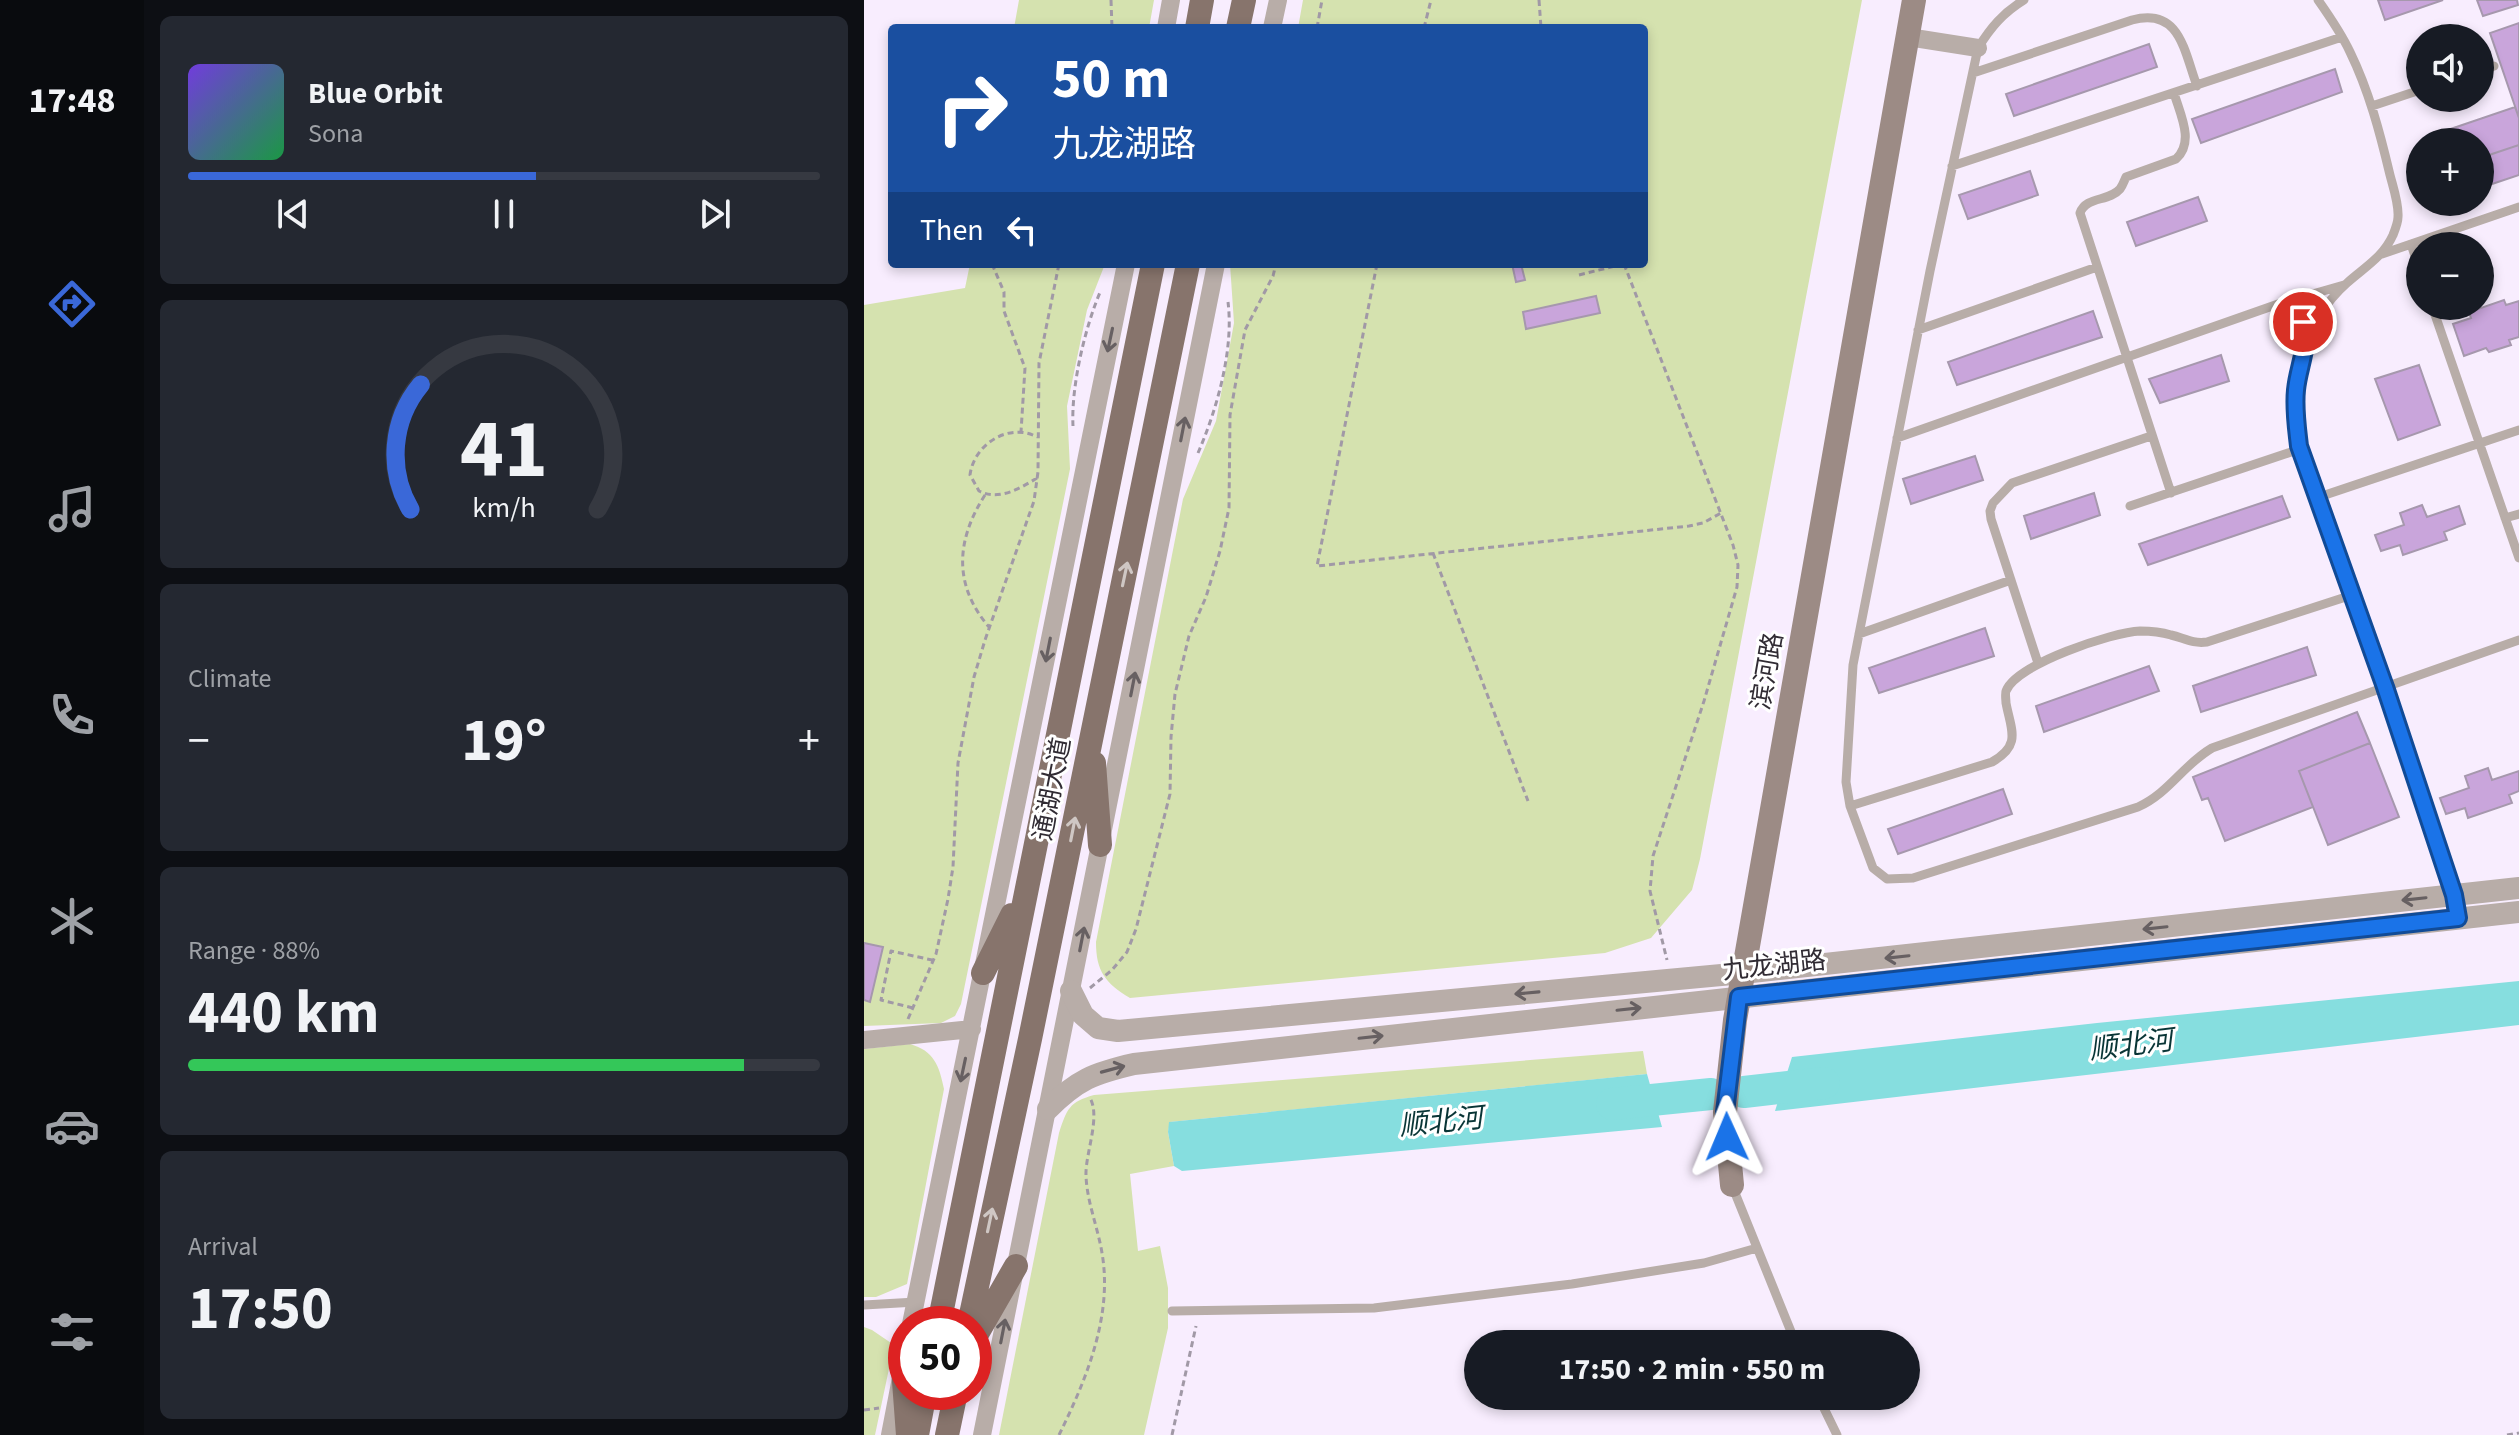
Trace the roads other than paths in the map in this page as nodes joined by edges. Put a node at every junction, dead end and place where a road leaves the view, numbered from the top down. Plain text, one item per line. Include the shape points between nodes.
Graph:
1 (1171, 0) edge
2 (1187, 0) edge
3 (1202, 0) edge
4 (1244, 0) edge
5 (1278, 0) edge
6 (1914, 0) edge
7 (2024, 0) edge
8 (2318, 0) edge
9 (1167, 24) edge
10 (1193, 24) edge
11 (1195, 24) edge
12 (1239, 24) edge
13 (1273, 24) edge
14 (1908, 37) junction
15 (2342, 37) junction
16 (1978, 48) junction
17 (1973, 73) junction
18 (2197, 86) junction
19 (2174, 93) junction
20 (2406, 95) edge
21 (2372, 106) junction
22 (1952, 166) junction
23 (2519, 207) edge
24 (2446, 232) edge
25 (2406, 246) edge
26 (2382, 254) junction
27 (2097, 267) junction
28 (1125, 268) edge
29 (1152, 268) edge
30 (1187, 268) edge
31 (1198, 268) edge
32 (1215, 268) edge
33 (2345, 285) junction
34 (1180, 302) junction
35 (2281, 303) junction
36 (2437, 320) edge
37 (1918, 330) junction
38 (2306, 344) junction
39 (2126, 358) junction
40 (2519, 430) edge
41 (2151, 436) junction
42 (1897, 438) junction
43 (2479, 443) junction
44 (2300, 449) junction
45 (2171, 493) junction
46 (2316, 498) junction
47 (2130, 506) dead end
48 (2519, 514) edge
49 (2505, 518) junction
50 (2519, 558) edge
51 (2011, 580) junction
52 (2352, 595) junction
53 (1859, 634) junction
54 (2519, 640) edge
55 (2038, 663) junction
56 (2385, 687) junction
57 (1092, 735) junction
58 (1850, 806) junction
59 (1100, 845) junction
60 (1028, 884) junction
61 (2519, 888) edge
62 (2454, 895) junction
63 (2519, 912) edge
64 (2458, 918) junction
65 (983, 973) junction
66 (1741, 985) junction
67 (1076, 993) junction
68 (972, 1029) junction
69 (864, 1040) edge
70 (1048, 1109) junction
71 (1732, 1185) joint
72 (1757, 1248) junction
73 (1016, 1266) junction
74 (916, 1302) junction
75 (864, 1305) edge
76 (915, 1306) edge
77 (943, 1306) edge
78 (973, 1306) edge
79 (992, 1308) edge
80 (1172, 1311) dead end
81 (1790, 1330) edge
82 (895, 1410) edge
83 (907, 1410) edge
84 (922, 1410) edge
85 (952, 1410) edge
86 (1825, 1410) edge
87 (890, 1435) edge
88 (908, 1435) edge
89 (917, 1435) edge
90 (947, 1435) edge
91 (982, 1435) edge
92 (1837, 1435) edge

1 - 9 street
2 - 10 main road
3 - 11 main road
4 - 12 main road
5 - 13 street
6 - 14 main road, 滨河路
7 - 16 lane via 1992,26
8 - 15 lane
14 - 16 street
14 - 66 main road, 滨河路
15 - 18 lane
15 - 21 lane
16 - 17 lane
17 - 18 lane via 2153,16 2171,25 2179,37
17 - 22 lane
18 - 19 lane
19 - 22 lane
19 - 27 lane via 2185,131 2181,155 2126,177 2115,193 2081,208
20 - 21 lane
21 - 26 lane via 2398,217
22 - 37 lane
23 - 24 lane
25 - 26 lane
26 - 33 lane
27 - 37 lane
27 - 39 lane
28 -> 65 street
29 - 60 main road, 通湖大道
30 - 34 main road, 通湖大道
31 - 34 main road
59 -> 32 street
33 - 35 lane
33 - 38 lane
57 -> 34 main road, 通湖大道
35 - 38 lane via 2297,309
35 - 39 lane
36 - 43 lane
37 - 42 lane
38 - 44 lane via 2295,392
39 - 41 lane
39 - 42 lane
40 - 43 lane
41 - 45 lane
41 - 51 lane via 2012,483 1998,495 1991,519
42 - 53 lane
43 - 46 lane
43 - 49 lane
44 - 45 lane
44 - 46 lane
45 - 47 lane
46 - 52 lane
48 - 49 lane
49 - 50 lane
51 - 53 lane
51 - 55 lane
52 - 55 lane via 2207,642 2138,631
52 - 56 lane
53 - 58 lane via 1846,782
54 - 56 lane
55 - 58 lane via 2006,690 2013,734 2001,757
56 - 58 lane via 2212,748 2162,794 2138,807 1913,878 1878,875
56 - 62 lane
57 - 59 main road
78 -> 57 main road, 通湖大道
67 -> 59 street
60 - 65 main road
60 - 77 main road, 通湖大道
61 - 62 street, 九龙湖路
62 - 64 lane
62 -> 66 street, 九龙湖路
63 - 64 street, 九龙湖路
64 - 66 street, 九龙湖路
65 - 68 street
66 -> 67 street, 九龙湖路 via 1672,980 1118,1031 1098,1028 1083,1015
70 -> 66 street, 九龙湖路 via 1079,1082 1162,1060
66 - 71 main road, 滨河路 via 1725,1112
67 - 70 street
68 - 69 street
68 -> 74 street
70 - 73 street
71 - 72 lane, 滨河路
72 - 80 lane via 1572,1284 1374,1308
72 - 81 lane, 滨河路
73 - 79 main road
91 -> 73 street
74 - 75 lane
74 - 76 street
82 - 87 street
83 - 88 main road
84 - 89 main road
85 - 90 main road
86 - 92 lane

